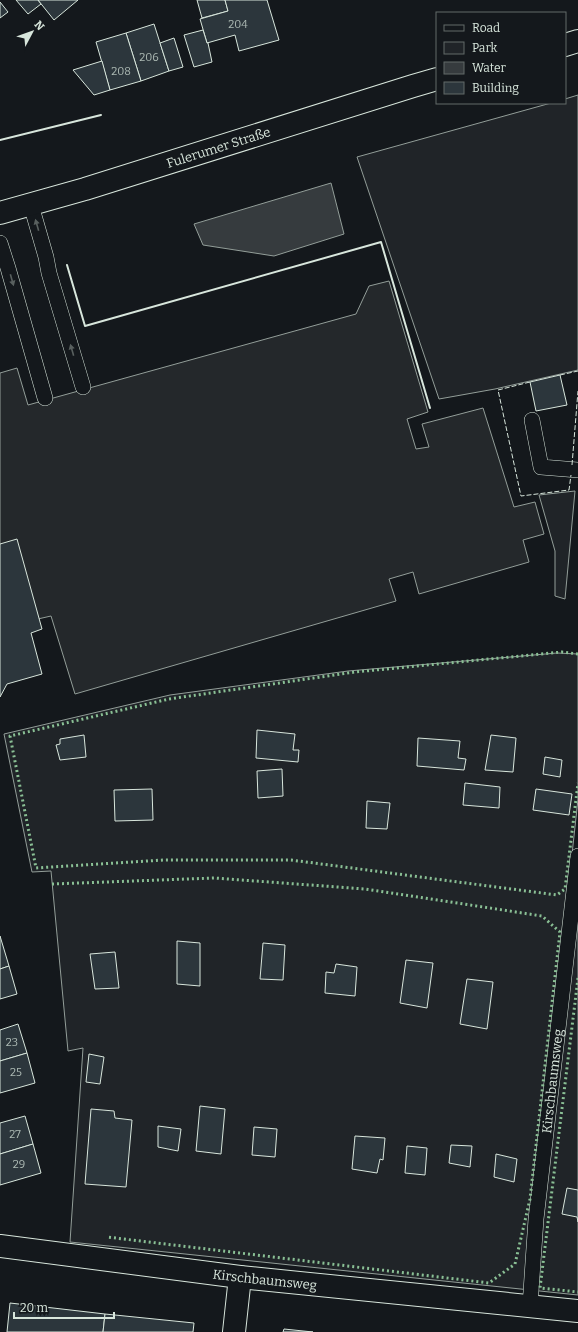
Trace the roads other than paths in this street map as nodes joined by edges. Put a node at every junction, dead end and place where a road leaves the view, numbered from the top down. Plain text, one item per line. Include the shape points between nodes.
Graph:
1 (578, 41) edge
2 (566, 45) edge
3 (436, 79) edge
4 (31, 205) junction
5 (0, 213) edge
6 (0, 243) edge
7 (83, 387) dead end
8 (45, 398) dead end
9 (532, 420) dead end
10 (578, 470) edge
11 (578, 856) edge
12 (0, 1246) edge
13 (240, 1277) junction
14 (530, 1306) junction
15 (578, 1311) edge
16 (234, 1332) edge

1 - 2 street
3 - 4 street, Fulerumer Straße
4 - 5 street, Fulerumer Straße
7 -> 4 lane
6 -> 8 lane
9 - 10 lane via 541,467
11 - 14 lane, Kirschbaumsweg via 536,1219
12 - 13 street, Kirschbaumsweg
13 - 14 street, Kirschbaumsweg
13 - 16 street
14 - 15 street, Kirschbaumsweg

